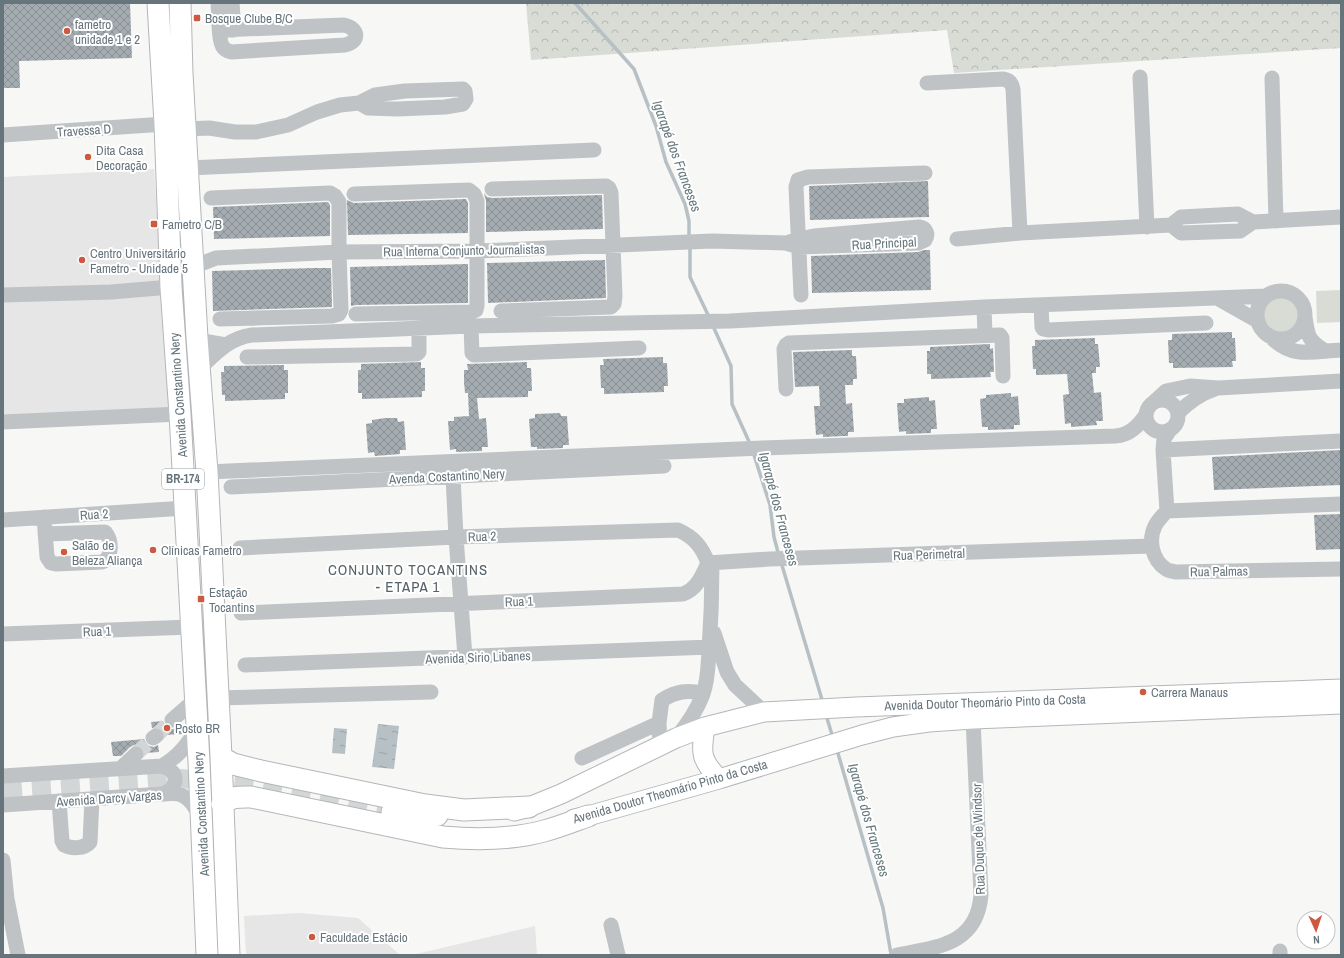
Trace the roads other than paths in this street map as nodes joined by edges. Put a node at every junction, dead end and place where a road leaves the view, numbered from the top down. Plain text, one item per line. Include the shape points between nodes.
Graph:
1 (158, 3) edge
2 (180, 3) edge
3 (218, 3) edge
4 (232, 3) edge
5 (227, 30) junction
6 (1140, 77) dead end
7 (1272, 78) dead end
8 (927, 83) dead end
9 (359, 103) junction
10 (165, 124) junction
11 (3, 135) edge
12 (186, 135) junction
13 (594, 150) dead end
14 (188, 168) junction
15 (925, 173) dead end
16 (492, 189) dead end
17 (354, 194) dead end
18 (211, 198) dead end
19 (1341, 218) edge
20 (1276, 221) junction
21 (1147, 227) junction
22 (1020, 233) junction
23 (957, 239) dead end
24 (712, 242) joint
25 (794, 243) junction
26 (613, 245) junction
27 (192, 246) junction
28 (478, 251) junction
29 (339, 252) junction
30 (216, 258) junction
31 (193, 267) junction
32 (171, 287) junction
33 (3, 295) edge
34 (801, 295) dead end
35 (1266, 296) junction
36 (1217, 298) junction
37 (1041, 305) junction
38 (984, 307) junction
39 (501, 311) dead end
40 (356, 314) dead end
41 (1305, 318) junction
42 (220, 319) dead end
43 (1256, 320) junction
44 (1206, 323) dead end
45 (471, 326) junction
46 (419, 329) junction
47 (985, 335) junction
48 (1273, 339) junction
49 (197, 340) junction
50 (226, 345) junction
51 (639, 348) dead end
52 (1341, 350) edge
53 (1325, 351) junction
54 (247, 357) dead end
55 (200, 368) junction
56 (1003, 376) dead end
57 (1341, 381) edge
58 (1218, 388) junction
59 (786, 389) dead end
60 (1150, 408) junction
61 (1178, 413) junction
62 (180, 414) junction
63 (3, 422) edge
64 (1169, 431) junction
65 (1341, 441) edge
66 (1163, 450) junction
67 (664, 466) dead end
68 (207, 472) junction
69 (453, 476) junction
70 (231, 487) dead end
71 (1341, 504) edge
72 (185, 508) junction
73 (1167, 511) junction
74 (44, 517) junction
75 (3, 520) edge
76 (45, 534) dead end
77 (456, 537) junction
78 (1151, 546) junction
79 (240, 548) dead end
80 (710, 563) junction
81 (1341, 569) edge
82 (461, 603) junction
83 (241, 612) dead end
84 (712, 626) junction
85 (191, 627) junction
86 (3, 634) edge
87 (710, 648) junction
88 (465, 657) junction
89 (246, 665) dead end
90 (1341, 689) edge
91 (431, 692) dead end
92 (703, 693) junction
93 (218, 698) junction
94 (195, 700) junction
95 (1341, 704) edge
96 (764, 712) junction
97 (973, 719) junction
98 (172, 720) tunnel mouth
99 (659, 723) junction
100 (705, 727) junction
101 (197, 729) junction
102 (668, 742) junction
103 (136, 754) tunnel mouth
104 (221, 757) junction
105 (582, 758) dead end
106 (162, 766) junction
107 (121, 768) junction
108 (3, 776) edge
109 (719, 779) junction
110 (162, 794) junction
111 (92, 799) junction
112 (59, 801) junction
113 (222, 804) junction
114 (3, 805) edge
115 (529, 807) junction
116 (588, 816) junction
117 (202, 821) junction
118 (3, 860) edge
119 (611, 925) dead end
120 (946, 950) edge
121 (901, 954) edge
122 (18, 955) edge
123 (207, 955) edge
124 (229, 955) edge
125 (618, 955) edge

1 - 10 highway, Avenida Constantino Nery / BR-174
2 - 12 highway, Avenida Constantino Nery / BR-174
3 - 5 street
4 - 5 street
5 - 5 street via 222,46 231,52 345,45 351,44 356,35 351,26 344,25
6 - 21 street
7 - 20 street
8 - 22 street via 1003,79 1012,84
9 - 9 street via 368,108 396,109 457,105 463,104 466,91 448,88 405,91 376,95
9 - 12 street via 340,105 288,125 256,132 235,132 210,138
10 - 11 street, Travessa D
10 - 32 highway, Avenida Constantino Nery / BR-174
12 - 14 highway, Avenida Constantino Nery / BR-174
13 - 14 street
14 - 27 highway, Avenida Constantino Nery / BR-174
15 - 25 street via 808,177 798,180
16 - 26 street via 606,186 611,193
17 - 28 street via 469,190 477,201
18 - 29 street via 330,193 339,202
19 - 20 street
20 - 21 street via 1253,222 1238,214 1231,214 1181,217 1171,225
21 - 22 street
22 - 23 street
24 - 25 street, Rua Principal
24 - 26 street, Rua Interna Conjunto Journalistas
25 - 25 street, Rua Principal via 814,236 919,227 923,227 927,233 925,240 918,243
25 - 34 street
26 - 28 street, Rua Interna Conjunto Journalistas
26 - 39 street via 615,296 611,307
27 - 30 street, Rua Interna Conjunto Journalistas
27 - 31 highway, Avenida Constantino Nery / BR-174
28 - 29 street, Rua Interna Conjunto Journalistas
28 - 40 street via 476,310
29 - 30 street, Rua Interna Conjunto Journalistas
29 - 42 street via 341,310 338,314
30 - 31 street, Rua Interna Conjunto Journalistas
31 - 49 highway, Avenida Constantino Nery / BR-174
32 - 33 street via 111,292
32 - 62 highway, Avenida Constantino Nery / BR-174
35 - 36 street
35 - 41 street via 1281,291 1292,294 1301,302
35 - 43 street via 1256,311
36 - 37 street
36 - 43 street
37 - 38 street
37 - 44 street via 1042,327 1048,330
38 - 45 street via 730,321
38 - 47 street
41 - 48 street via 1298,333 1282,340
41 - 53 street via 1311,341
43 - 48 street via 1262,332
45 - 46 street
45 - 51 street via 473,354
46 - 50 street via 252,335 237,338
46 - 54 street via 418,354
47 - 56 street via 1002,336
47 - 59 street via 789,343 784,348
48 - 53 street via 1280,346 1296,352
49 - 50 street
49 - 55 highway, Avenida Constantino Nery / BR-174
50 - 55 street
52 - 53 street
55 - 68 highway, Avenida Constantino Nery / BR-174
57 - 58 street
58 - 60 street via 1190,386 1166,391
58 - 61 street via 1201,394
60 - 61 street via 1159,400 1169,401
60 - 64 street via 1147,420 1153,429 1158,432
60 - 68 street via 1141,423 1121,436 762,448
61 - 64 street via 1177,423
62 - 63 street
62 - 72 highway, Avenida Constantino Nery / BR-174
64 - 66 street via 1164,439
65 - 66 street
66 - 73 street
67 - 69 street, Avenda Costantino Nery
68 - 93 highway, Avenida Constantino Nery / BR-174
69 - 70 street, Avenda Costantino Nery
69 - 77 street
71 - 73 street
72 - 74 street, Rua 2
72 - 85 highway, Avenida Constantino Nery / BR-174
73 - 78 street via 1154,528
74 - 75 street, Rua 2
74 - 76 street
77 - 79 street, Rua 2
77 - 80 street, Rua 2 via 678,530 695,540
77 - 82 street
78 - 80 street, Rua Perimetral
78 - 81 street, Rua Palmas via 1160,564 1166,570 1175,572
80 - 82 street, Rua 1 via 694,588 683,594
80 - 84 street
82 - 83 street, Rua 1
82 - 88 street
84 - 87 street
84 - 96 street via 726,672 735,685
85 - 86 street, Rua 1
85 - 94 highway, Avenida Constantino Nery / BR-174
87 - 88 street, Avenida Sirio Libanes
87 - 92 street via 707,681
88 - 89 street, Avenida Sirio Libanes
90 - 96 main road, Avenida Doutor Theomário Pinto da Costa
91 - 93 street
92 - 99 street via 688,690 672,694 662,700
92 - 102 street via 685,727
93 - 104 highway, Avenida Constantino Nery / BR-174
94 - 98 street
94 - 101 highway, Avenida Constantino Nery / BR-174
95 - 97 main road, Avenida Doutor Theomário Pinto da Costa
96 - 100 main road, Avenida Doutor Theomário Pinto da Costa
97 - 109 main road, Avenida Doutor Theomário Pinto da Costa via 893,727
97 - 120 street, Rua Duque de Windsor via 980,904 971,927
99 - 102 street
99 - 105 street
100 - 102 main road, Avenida Doutor Theomário Pinto da Costa
100 - 109 main road via 703,756 706,764
101 - 106 street via 176,758
101 - 117 highway, Avenida Constantino Nery / BR-174
102 - 115 main road, Avenida Doutor Theomário Pinto da Costa
103 - 107 street
104 - 113 highway, Avenida Constantino Nery / BR-174
104 - 115 highway via 233,764 261,771 425,805 464,810
106 - 107 street
106 - 110 street via 172,771 175,782 169,791
107 - 108 street
109 - 116 main road, Avenida Doutor Theomário Pinto da Costa
110 - 111 street, Avenida Darcy Vargas
110 - 117 street, Avenida Darcy Vargas via 178,794 188,799
111 - 112 street, Avenida Darcy Vargas
111 - 112 street via 90,842 82,847 64,845
112 - 114 street, Avenida Darcy Vargas
113 - 116 highway via 229,798 251,797 443,837 470,840 521,836 545,831
113 - 124 highway, Avenida Constantino Nery / BR-174
115 - 116 main road, Avenida Doutor Theomário Pinto da Costa via 499,815 475,817 391,812 423,822 471,830 526,827
117 - 123 highway, Avenida Constantino Nery / BR-174
118 - 122 street via 7,899
119 - 125 street
120 - 121 street, Rua Duque de Windsor

